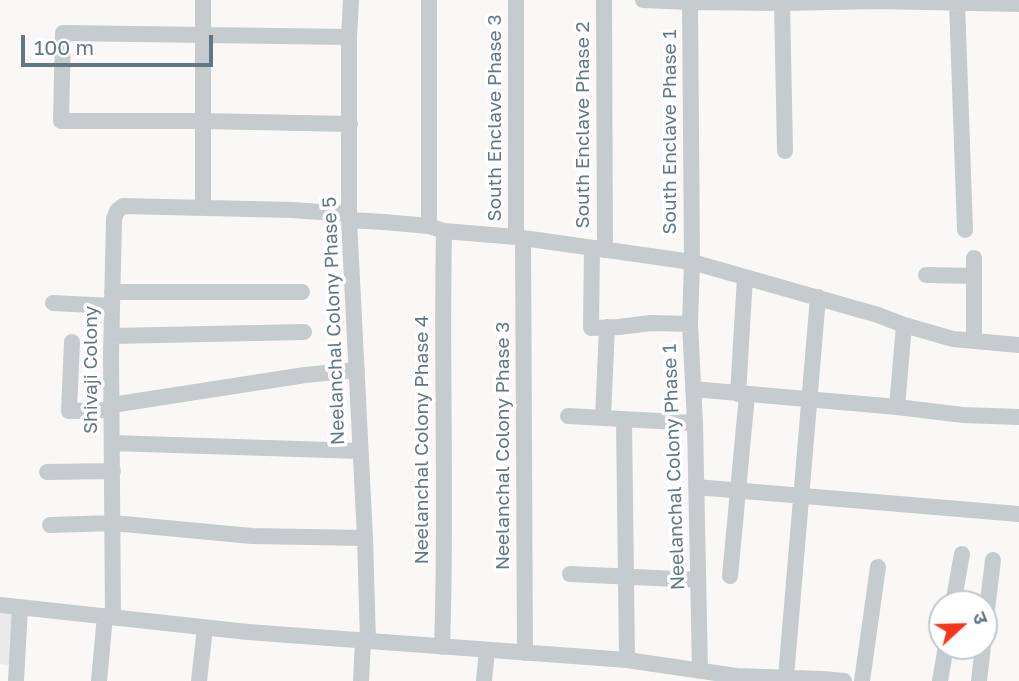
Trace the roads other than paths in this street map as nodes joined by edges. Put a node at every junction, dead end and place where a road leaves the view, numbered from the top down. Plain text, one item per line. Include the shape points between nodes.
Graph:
1 (203, 0) edge
2 (351, 0) edge
3 (429, 0) edge
4 (516, 0) edge
5 (604, 0) edge
6 (643, 0) edge
7 (878, 0) edge
8 (835, 1) edge
9 (685, 2) edge
10 (949, 2) edge
11 (782, 3) junction
12 (1019, 4) edge
13 (203, 35) junction
14 (349, 37) junction
15 (203, 121) junction
16 (350, 124) junction
17 (785, 151) dead end
18 (203, 208) junction
19 (349, 217) junction
20 (436, 229) junction
21 (965, 230) dead end
22 (520, 238) junction
23 (598, 249) junction
24 (974, 258) dead end
25 (692, 262) junction
26 (926, 275) dead end
27 (974, 276) junction
28 (745, 277) junction
29 (302, 292) dead end
30 (818, 298) junction
31 (112, 299) junction
32 (53, 303) dead end
33 (690, 324) junction
34 (904, 325) junction
35 (607, 327) junction
36 (304, 332) dead end
37 (112, 336) junction
38 (974, 341) junction
39 (72, 342) dead end
40 (1019, 345) edge
41 (357, 370) junction
42 (693, 389) junction
43 (743, 394) junction
44 (810, 400) junction
45 (897, 407) junction
46 (112, 408) junction
47 (568, 416) dead end
48 (603, 417) junction
49 (1019, 417) edge
50 (624, 419) junction
51 (695, 423) junction
52 (113, 443) junction
53 (360, 451) junction
54 (113, 471) junction
55 (47, 472) dead end
56 (696, 487) junction
57 (737, 491) junction
58 (802, 496) junction
59 (1019, 514) edge
60 (113, 523) junction
61 (50, 525) dead end
62 (365, 538) junction
63 (962, 554) dead end
64 (993, 560) dead end
65 (878, 567) dead end
66 (570, 574) dead end
67 (730, 576) dead end
68 (626, 577) junction
69 (698, 580) junction
70 (956, 590) edge
71 (989, 590) edge
72 (0, 605) edge
73 (20, 607) junction
74 (109, 617) junction
75 (205, 628) junction
76 (366, 641) junction
77 (442, 647) junction
78 (487, 650) junction
79 (525, 653) junction
80 (627, 660) junction
81 (944, 660) edge
82 (981, 660) edge
83 (700, 671) junction
84 (786, 677) junction
85 (734, 678) edge
86 (16, 681) edge
87 (99, 681) edge
88 (199, 681) edge
89 (361, 681) edge
90 (484, 681) edge
91 (844, 681) edge
92 (862, 681) edge
93 (940, 681) edge
94 (979, 681) edge

1 - 13 street
2 - 14 street, Neelanchal Colony Phase 5
3 - 20 street, Neelanchal Colony Phase 4
4 - 22 street, South Enclave Phase 3
5 - 23 street, South Enclave Phase 2
6 - 9 street
7 - 8 street
7 - 10 street
8 - 11 street
9 - 11 street
9 - 25 street, South Enclave Phase 1
10 - 12 street
10 - 21 street
11 - 17 street
13 - 14 street
13 - 15 street
13 - 15 street via 63,33 61,121
14 - 16 street, Neelanchal Colony Phase 5
15 - 16 street
15 - 18 street
16 - 19 street, Neelanchal Colony Phase 5
18 - 19 street
18 - 31 street, Shivaji Colony via 123,206 117,211
19 - 20 street
19 - 41 street, Neelanchal Colony Phase 5
20 - 22 street
20 - 77 street, Neelanchal Colony Phase 4 via 445,418
22 - 23 street
22 - 79 street, Neelanchal Colony Phase 3
23 - 25 street
23 - 35 street, South Enclave Phase 2 via 591,328
24 - 27 street
25 - 28 street
25 - 33 street, Neelanchal Colony Phase 1
26 - 27 street
27 - 38 street
28 - 30 street
28 - 43 street
29 - 31 street
30 - 34 street
30 - 44 street
31 - 32 street
31 - 37 street, Shivaji Colony
33 - 35 street
33 - 42 street, Neelanchal Colony Phase 1
34 - 38 street
34 - 45 street
35 - 48 street
36 - 37 street
37 - 46 street, Shivaji Colony
38 - 40 street
39 - 46 street via 69,411
41 - 46 street
41 - 53 street, Neelanchal Colony Phase 5
42 - 43 street
42 - 51 street, Neelanchal Colony Phase 1
43 - 44 street
43 - 57 street
44 - 45 street
44 - 58 street
45 - 49 street
46 - 52 street, Shivaji Colony
47 - 48 street
48 - 50 street
50 - 51 street
50 - 68 street
51 - 56 street, Neelanchal Colony Phase 1
52 - 53 street
52 - 54 street, Shivaji Colony
53 - 62 street, Neelanchal Colony Phase 5
54 - 55 street
54 - 60 street, Shivaji Colony
56 - 57 street
56 - 69 street, Neelanchal Colony Phase 1
57 - 58 street
57 - 67 street
58 - 59 street
58 - 84 street
60 - 61 street
60 - 62 street via 252,536
60 - 74 street, Shivaji Colony
62 - 76 street, Neelanchal Colony Phase 5
63 - 70 street
64 - 71 street
65 - 92 street
66 - 68 street
68 - 69 street
68 - 80 street
69 - 83 street, Neelanchal Colony Phase 1
72 - 73 street
73 - 74 street
73 - 86 street
74 - 75 street
74 - 87 street, Shivaji Colony
75 - 76 street
75 - 88 street
76 - 77 street
76 - 89 street, Neelanchal Colony Phase 5
77 - 78 street
78 - 79 street
78 - 90 street
79 - 80 street
80 - 83 street
81 - 93 street
82 - 94 street
83 - 85 street
84 - 85 street
84 - 91 street

